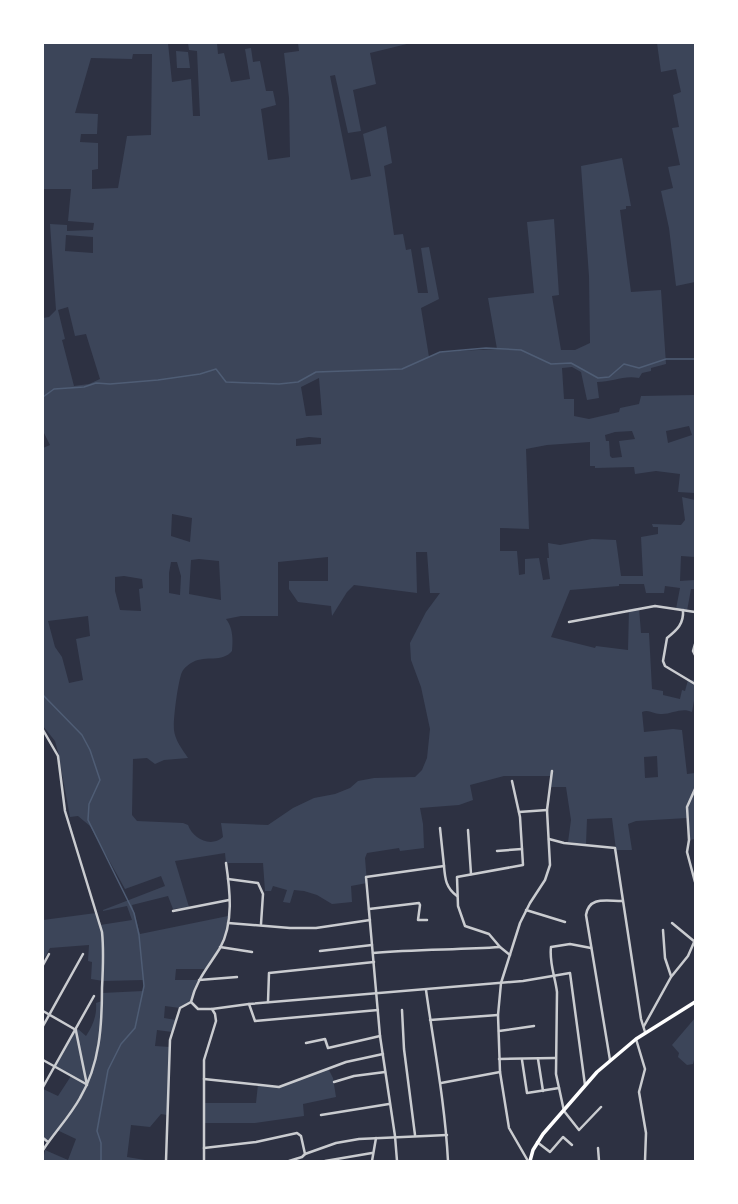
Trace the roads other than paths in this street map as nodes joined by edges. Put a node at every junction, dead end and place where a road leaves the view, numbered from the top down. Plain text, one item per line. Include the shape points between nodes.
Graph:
1 (683, 610) junction
2 (695, 612) edge
3 (569, 622) dead end
4 (695, 644) edge
5 (695, 655) edge
6 (695, 684) edge
7 (43, 730) edge
8 (552, 771) dead end
9 (512, 780) dead end
10 (695, 790) edge
11 (547, 810) junction
12 (519, 812) junction
13 (440, 828) dead end
14 (468, 830) dead end
15 (549, 839) junction
16 (522, 849) junction
17 (497, 851) dead end
18 (226, 863) dead end
19 (444, 866) junction
20 (471, 874) junction
21 (228, 879) junction
22 (695, 882) edge
23 (457, 896) junction
24 (229, 900) junction
25 (622, 901) junction
26 (369, 909) junction
27 (526, 910) junction
28 (173, 911) dead end
29 (370, 920) junction
30 (427, 920) dead end
31 (564, 922) dead end
32 (228, 923) junction
33 (672, 923) dead end
34 (261, 924) junction
35 (663, 930) dead end
36 (695, 941) edge
37 (372, 945) junction
38 (220, 947) junction
39 (500, 947) junction
40 (591, 948) junction
41 (320, 951) dead end
42 (252, 952) dead end
43 (373, 953) junction
44 (49, 954) dead end
45 (83, 954) dead end
46 (510, 955) junction
47 (374, 962) junction
48 (43, 965) edge
49 (554, 976) junction
50 (237, 977) dead end
51 (671, 977) junction
52 (199, 980) junction
53 (501, 983) junction
54 (426, 990) junction
55 (377, 994) junction
56 (94, 996) dead end
57 (191, 1002) junction
58 (268, 1002) junction
59 (695, 1002) edge
60 (249, 1004) junction
61 (212, 1009) junction
62 (378, 1010) junction
63 (402, 1010) dead end
64 (43, 1012) edge
65 (49, 1015) junction
66 (498, 1015) junction
67 (430, 1020) junction
68 (43, 1026) edge
69 (534, 1026) dead end
70 (644, 1026) junction
71 (76, 1030) junction
72 (499, 1032) junction
73 (646, 1032) junction
74 (380, 1036) junction
75 (636, 1039) junction
76 (306, 1043) dead end
77 (383, 1054) junction
78 (556, 1058) junction
79 (500, 1059) junction
80 (538, 1059) junction
81 (43, 1060) edge
82 (522, 1060) junction
83 (610, 1061) junction
84 (54, 1066) junction
85 (385, 1072) junction
86 (500, 1072) junction
87 (204, 1079) junction
88 (334, 1082) dead end
89 (441, 1083) junction
90 (87, 1085) junction
91 (585, 1085) junction
92 (43, 1087) edge
93 (559, 1088) junction
94 (543, 1091) junction
95 (389, 1104) junction
96 (601, 1107) dead end
97 (564, 1110) junction
98 (320, 1115) dead end
99 (415, 1135) junction
100 (447, 1135) junction
101 (395, 1136) junction
102 (43, 1138) edge
103 (376, 1138) junction
104 (537, 1141) junction
105 (48, 1142) junction
106 (572, 1145) dead end
107 (204, 1148) junction
108 (598, 1148) dead end
109 (43, 1150) edge
110 (372, 1153) junction
111 (305, 1154) junction
112 (166, 1161) edge
113 (204, 1161) edge
114 (289, 1161) edge
115 (293, 1161) edge
116 (325, 1161) edge
117 (372, 1161) edge
118 (397, 1161) edge
119 (448, 1161) edge
120 (529, 1161) edge
121 (599, 1161) edge
122 (645, 1161) edge

1 - 2 street
1 - 3 street via 655,606
1 - 6 street via 682,623 667,638 663,661 665,666
4 - 5 street
7 - 90 street via 58,756 65,811 102,932 104,950 100,1038
8 - 11 street
9 - 12 street
10 - 22 street via 687,807 687,852
11 - 12 street
11 - 15 street
12 - 16 street
13 - 19 street
14 - 20 street
15 - 25 street via 615,848
15 - 27 street via 550,865 545,880
16 - 17 street
16 - 20 street via 523,865
18 - 21 street
19 - 23 street via 447,886 450,892
19 - 26 street via 366,877
20 - 23 street via 457,877
21 - 24 street
21 - 34 street via 258,883 263,894
23 - 39 street via 466,926 489,934
24 - 28 street
24 - 32 street
25 - 40 street via 593,902 587,907
25 - 70 street
26 - 29 street
26 - 30 street via 419,903 418,920
27 - 31 street
27 - 46 street
29 - 34 street via 316,928
29 - 37 street
32 - 34 street
32 - 38 street
33 - 36 street
35 - 51 street via 665,958
36 - 51 street via 688,956
37 - 41 street
37 - 43 street
38 - 42 street
38 - 52 street
39 - 43 street
39 - 46 street
40 - 49 street via 570,944 551,947
40 - 83 street
43 - 47 street
44 - 48 street
45 - 65 street
46 - 53 street
47 - 55 street
47 - 58 street via 269,973
49 - 53 street
49 - 78 street via 558,1023
49 - 91 street via 570,973
50 - 52 street
51 - 70 street
52 - 57 street
53 - 54 street
53 - 66 street
54 - 55 street
54 - 67 street
55 - 58 street
55 - 62 street
56 - 71 street
57 - 61 street via 198,1008
57 - 112 street via 180,1008 170,1040
58 - 60 street
59 - 73 main road
60 - 61 street
60 - 62 street via 254,1021
61 - 87 street via 216,1014 216,1021 204,1060
62 - 74 street
63 - 99 street via 404,1049
64 - 65 street
65 - 68 street
65 - 71 street
66 - 67 street
66 - 72 street
67 - 89 street
69 - 72 street
70 - 73 street
71 - 84 street
71 - 90 street
72 - 79 street
73 - 75 main road
74 - 76 street via 328,1048 325,1039
74 - 77 street
75 - 83 main road
75 - 122 street via 645,1069 639,1092 646,1133
77 - 85 street
77 - 87 street via 346,1062 279,1087
78 - 80 street
78 - 93 street
79 - 82 street
79 - 86 street
80 - 82 street
80 - 94 street
81 - 84 street
82 - 94 street via 527,1093
83 - 91 main road
84 - 90 street
84 - 92 street
85 - 88 street via 354,1076
85 - 95 street
86 - 89 street
86 - 120 street via 509,1128
87 - 107 street
89 - 100 street
90 - 105 street
91 - 97 main road
93 - 94 street
93 - 97 street
95 - 98 street
95 - 101 street
96 - 97 street via 579,1130
97 - 104 main road
99 - 100 street
99 - 101 street
100 - 119 street
101 - 103 street
101 - 118 street
102 - 105 street
103 - 110 street
103 - 111 street via 359,1138
104 - 106 street via 550,1152 563,1137
104 - 120 main road
105 - 109 street
107 - 111 street via 256,1142 297,1133 301,1136
107 - 113 street
108 - 121 street
110 - 116 street
110 - 117 street
111 - 115 street
114 - 115 street

